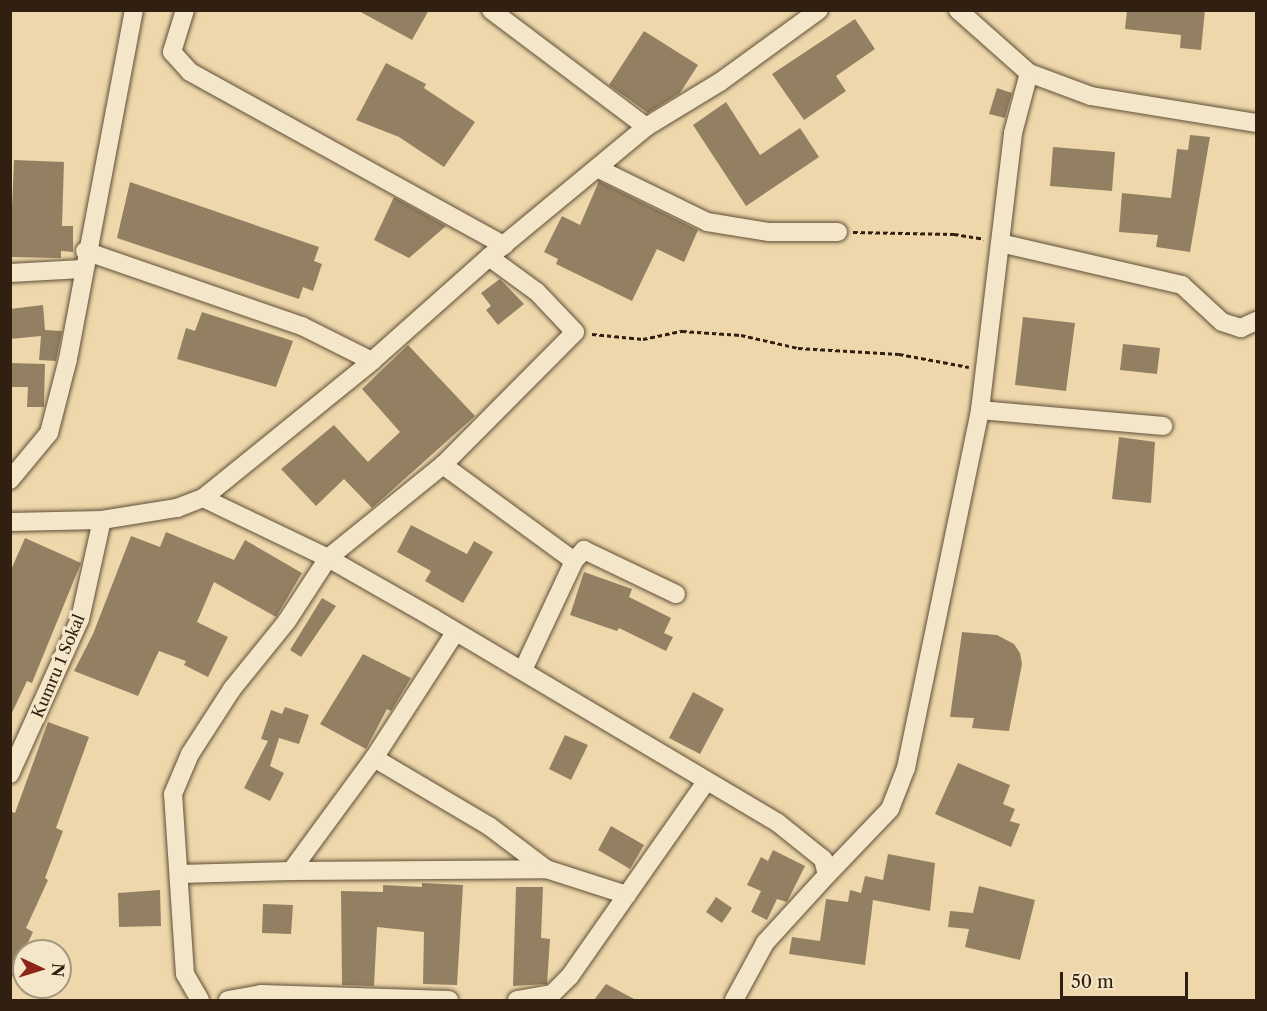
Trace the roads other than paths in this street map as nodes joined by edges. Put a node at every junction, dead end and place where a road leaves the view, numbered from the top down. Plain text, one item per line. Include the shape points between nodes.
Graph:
1 (134, 10) edge
2 (185, 10) edge
3 (491, 10) edge
4 (958, 10) edge
5 (811, 12) edge
6 (1029, 73) junction
7 (1257, 123) edge
8 (646, 127) junction
9 (599, 169) junction
10 (838, 232) road end
11 (1000, 243) junction
12 (504, 245) junction
13 (86, 251) junction
14 (489, 257) junction
15 (82, 270) junction
16 (10, 273) edge
17 (1257, 321) edge
18 (372, 361) junction
19 (980, 410) junction
20 (1163, 426) dead end
21 (443, 465) junction
22 (10, 480) edge
23 (203, 498) junction
24 (102, 520) junction
25 (10, 522) edge
26 (328, 558) junction
27 (574, 561) junction
28 (676, 594) dead end
29 (455, 633) junction
30 (523, 670) junction
31 (374, 758) junction
32 (10, 774) edge
33 (705, 783) junction
34 (546, 869) junction
35 (291, 871) junction
36 (179, 874) junction
37 (827, 875) junction
38 (627, 895) junction
39 (196, 999) edge
40 (228, 1000) edge
41 (449, 1000) edge
42 (518, 1000) edge
43 (734, 1000) edge

1 - 13 street
2 - 12 street via 172,52 190,72
3 - 8 street
4 - 6 street
5 - 8 street via 720,82
6 - 7 street via 1091,96
6 - 11 street via 1013,133
8 - 9 street
9 - 10 street via 707,222 769,232
9 - 12 street
11 - 17 street via 1182,285 1221,322 1242,328
11 - 19 street
12 - 14 street
13 - 15 street
13 - 18 street via 302,326
14 - 18 street
14 - 21 street via 537,292 575,332
15 - 16 street
15 - 22 street via 68,359 49,433
18 - 23 street
19 - 20 street
19 - 37 street via 906,768 890,809
21 - 26 street
21 - 27 street
23 - 24 street via 177,508
23 - 26 street
24 - 25 street
24 - 32 street, Kumru 1 Sokal via 80,619
26 - 29 street
26 - 36 street via 287,621 232,689 190,754 173,794
27 - 28 street via 584,550 601,555
27 - 30 street
29 - 30 street
29 - 31 street
30 - 33 street
31 - 34 street via 489,826
31 - 35 street
33 - 37 street via 778,823 823,859
33 - 38 street
34 - 35 street
34 - 38 street
35 - 36 street
36 - 39 street via 185,974
37 - 43 street via 765,943
38 - 42 street via 570,976 552,994
40 - 41 street via 261,994

